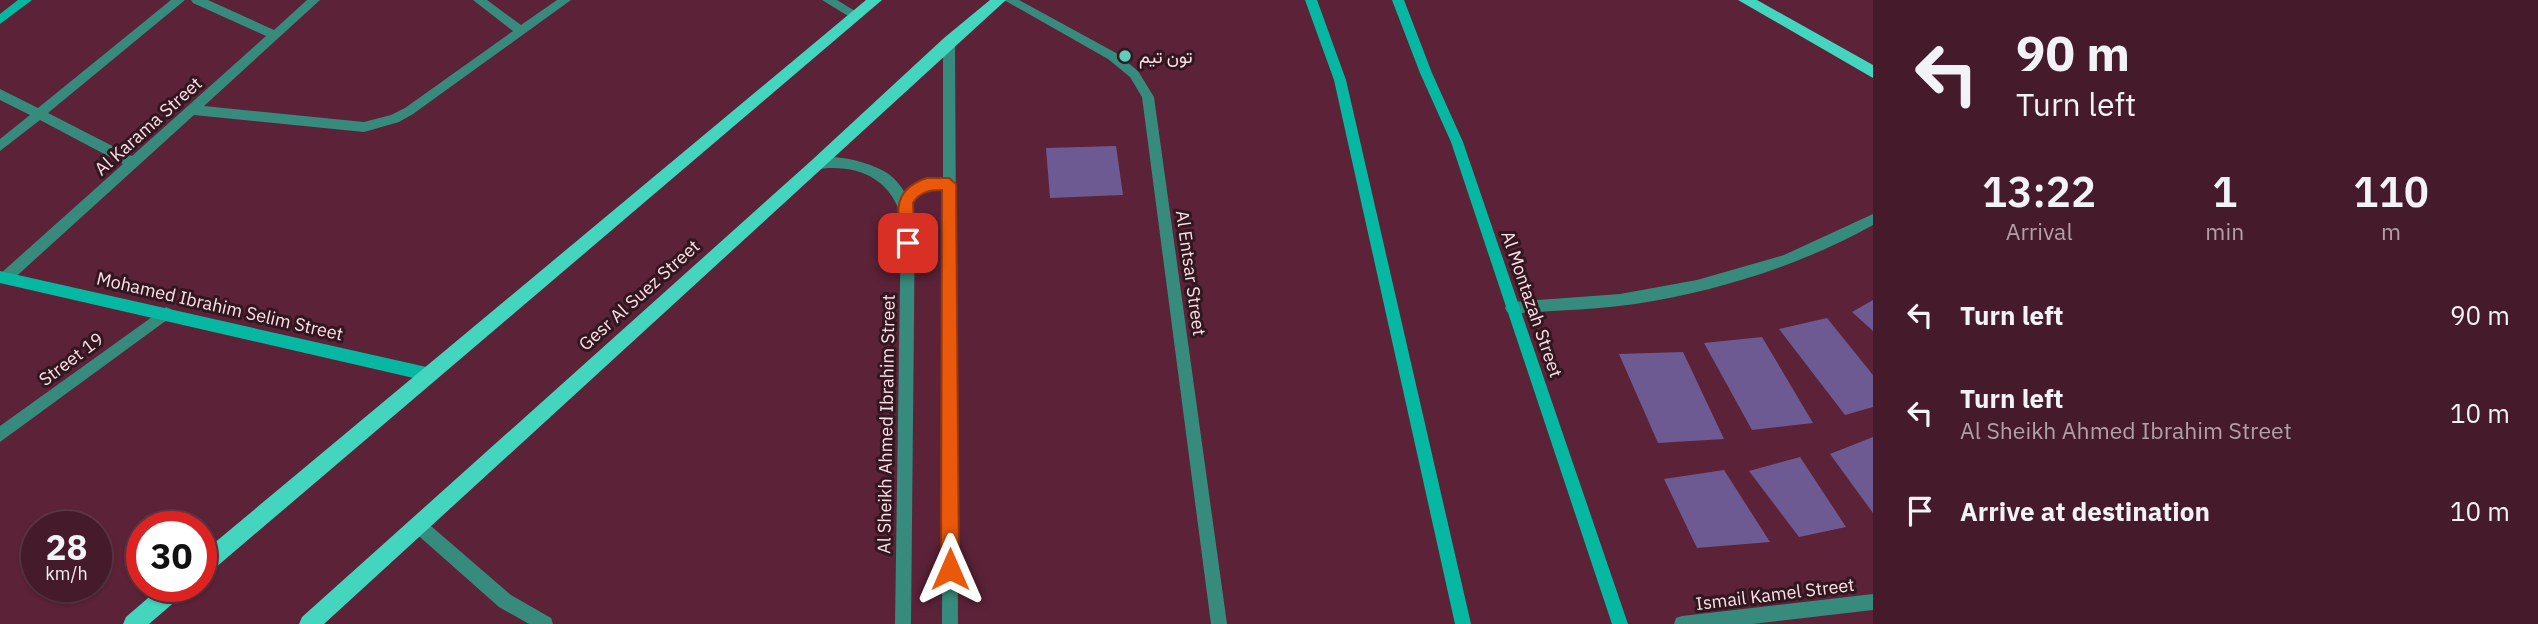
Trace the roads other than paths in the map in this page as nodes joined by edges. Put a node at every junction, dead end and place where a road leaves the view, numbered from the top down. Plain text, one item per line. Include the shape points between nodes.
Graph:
1 (26, 0) edge
2 (179, 0) edge
3 (197, 0) edge
4 (314, 0) edge
5 (480, 0) edge
6 (565, 0) edge
7 (828, 0) edge
8 (875, 0) edge
9 (999, 0) edge
10 (1010, 0) edge
11 (1311, 0) edge
12 (1322, 0) edge
13 (1398, 0) edge
14 (1745, 0) edge
15 (857, 16) junction
16 (0, 20) edge
17 (1319, 21) junction
18 (521, 31) junction
19 (275, 35) junction
20 (949, 42) junction
21 (1873, 72) edge
22 (0, 93) edge
23 (192, 110) junction
24 (39, 114) junction
25 (0, 146) edge
26 (133, 163) junction
27 (818, 164) junction
28 (949, 184) junction
29 (905, 203) junction
30 (1873, 219) edge
31 (3, 277) edge
32 (1512, 307) junction
33 (166, 313) junction
34 (431, 374) junction
35 (0, 435) edge
36 (418, 525) junction
37 (217, 554) edge
38 (1873, 601) edge
39 (159, 602) edge
40 (133, 624) edge
41 (309, 624) edge
42 (545, 624) edge
43 (903, 624) edge
44 (950, 624) edge
45 (1219, 624) edge
46 (1463, 624) edge
47 (1620, 624) edge
48 (1682, 624) edge

1 - 16 street
2 - 24 street
3 - 19 street
4 - 19 street, Al Karama Street
5 - 18 street
6 - 18 street
7 - 15 street
8 - 15 main road
9 - 20 main road, Gesr Al Suez Street
10 - 45 street, Al Entsar Street via 1112,57 1134,74 1148,97
11 - 17 street
12 - 17 street
13 - 32 street, Al Montazah Street via 1457,142
14 - 21 main road
15 - 34 main road
17 - 46 street via 1340,80
18 - 23 street via 409,111 380,124 364,127
19 - 23 street, Al Karama Street
20 - 27 main road, Gesr Al Suez Street
20 - 28 street
22 - 24 street
23 - 26 street, Al Karama Street
24 - 25 street
24 - 26 street
26 - 31 street, Al Karama Street
27 - 29 street via 848,163 876,172
27 - 36 main road, Gesr Al Suez Street
28 - 29 street via 927,184 910,194
28 - 44 street
29 - 43 street, Al Sheikh Ahmed Ibrahim Street
30 - 32 street via 1840,238 1744,274 1634,298
31 - 33 street, Mohamed Ibrahim Selim Street
32 - 47 street, Al Montazah Street
33 - 34 street, Mohamed Ibrahim Selim Street
33 - 35 street, Street 19
34 - 37 main road
36 - 41 main road, Gesr Al Suez Street
36 - 42 street via 505,601
38 - 48 street, Ismail Kamel Street
39 - 40 main road

